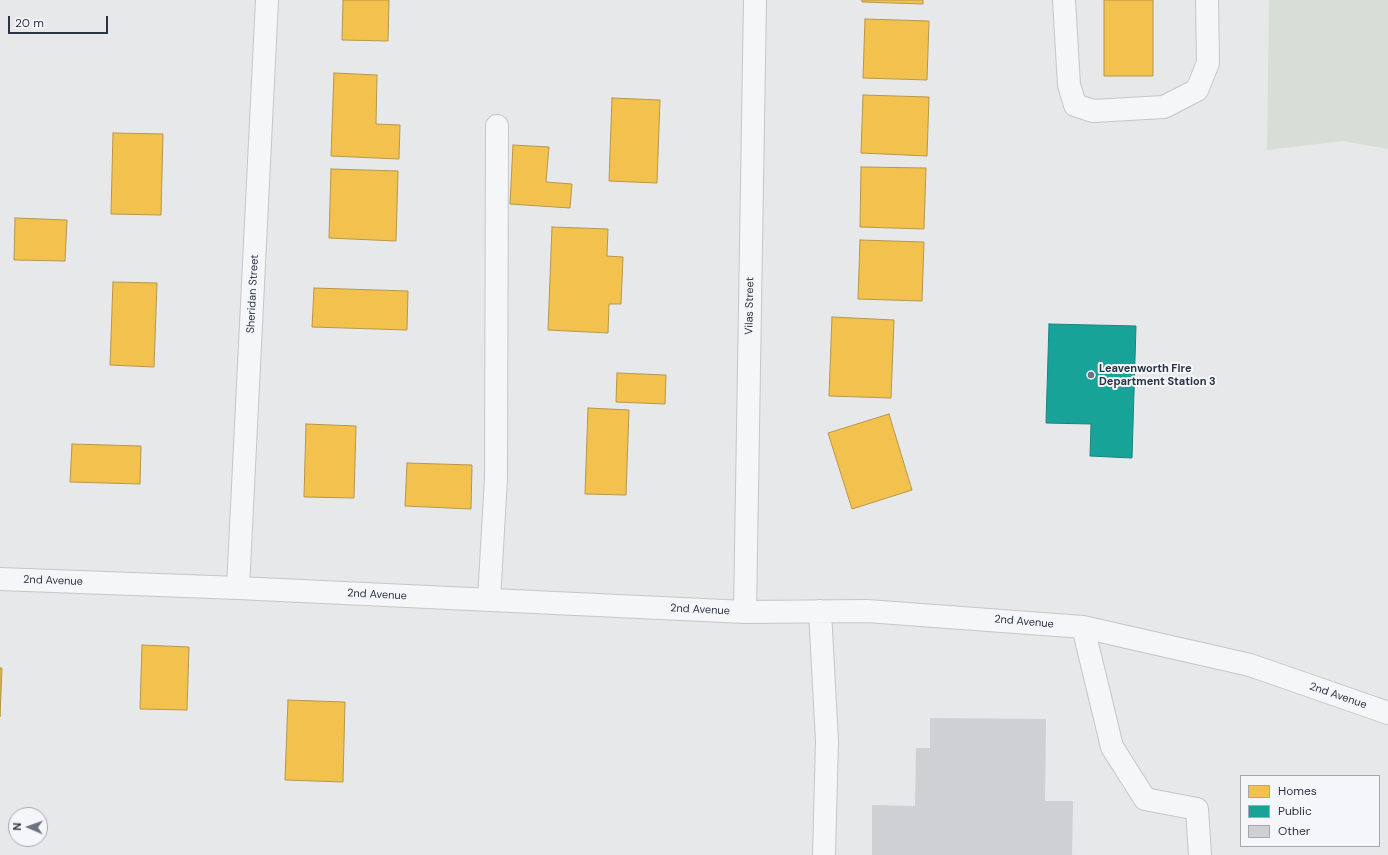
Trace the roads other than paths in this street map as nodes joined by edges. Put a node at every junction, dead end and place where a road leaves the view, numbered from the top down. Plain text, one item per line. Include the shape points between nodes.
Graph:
1 (267, 0) edge
2 (755, 0) edge
3 (1064, 0) edge
4 (1208, 0) edge
5 (497, 126) dead end
6 (0, 579) edge
7 (238, 588) junction
8 (489, 600) junction
9 (820, 611) junction
10 (745, 612) junction
11 (1083, 627) junction
12 (1388, 713) edge
13 (824, 855) edge
14 (1200, 855) edge

1 - 7 street, Sheridan Street
2 - 10 street, Vilas Street
3 - 4 street via 1069,85 1075,105 1093,111 1164,107 1197,90 1208,63
5 - 8 street via 496,478
6 - 7 street, 2nd Avenue
7 - 8 street, 2nd Avenue
8 - 10 street, 2nd Avenue
9 - 10 street, 2nd Avenue
9 - 11 street, 2nd Avenue via 868,611
9 - 13 street via 827,741
11 - 12 street, 2nd Avenue via 1250,665
11 - 14 street via 1112,747 1145,799 1197,809

